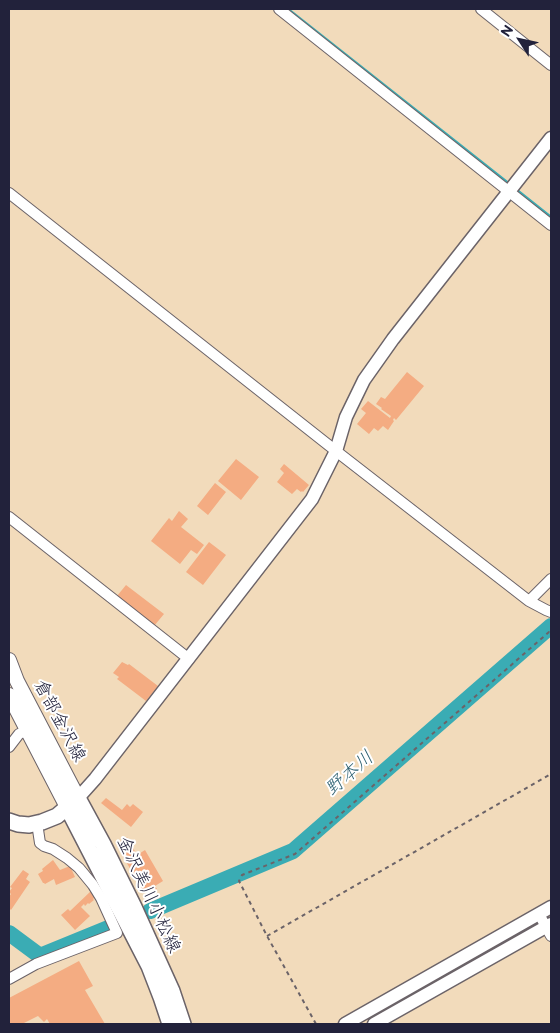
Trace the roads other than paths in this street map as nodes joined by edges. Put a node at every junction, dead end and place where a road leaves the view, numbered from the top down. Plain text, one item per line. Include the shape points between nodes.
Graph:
1 (279, 9) edge
2 (481, 9) edge
3 (551, 65) edge
4 (551, 138) edge
5 (509, 192) junction
6 (9, 193) edge
7 (551, 225) edge
8 (336, 450) junction
9 (9, 517) edge
10 (551, 579) edge
11 (529, 601) junction
12 (551, 612) edge
13 (189, 659) junction
14 (9, 660) edge
15 (9, 694) edge
16 (27, 730) junction
17 (9, 747) edge
18 (73, 803) junction
19 (9, 821) edge
20 (37, 823) junction
21 (551, 907) edge
22 (539, 914) junction
23 (549, 929) edge
24 (9, 979) edge
25 (170, 1024) edge
26 (183, 1024) edge
27 (345, 1024) edge
28 (374, 1024) edge

1 - 5 street
2 - 3 street
4 - 5 street
5 - 7 street
5 - 8 street via 392,339 364,380 346,417
6 - 8 street
8 - 11 street
8 - 13 street via 312,499
9 - 13 street
10 - 11 street
11 - 12 street
13 - 18 street
14 - 18 main road, 倉部金沢線
15 - 16 main road, 倉部金沢線
16 - 17 street via 19,734
16 - 18 main road, 倉部金沢線
18 - 20 main road via 57,816
18 - 25 main road, 金沢美川小松線 via 148,966
18 - 26 main road, 金沢美川小松線 via 103,844 172,991
19 - 20 main road via 29,825
20 - 24 street via 40,843 79,868 97,892 117,932 36,964
21 - 22 street
22 - 23 street
22 - 27 street
23 - 28 street

